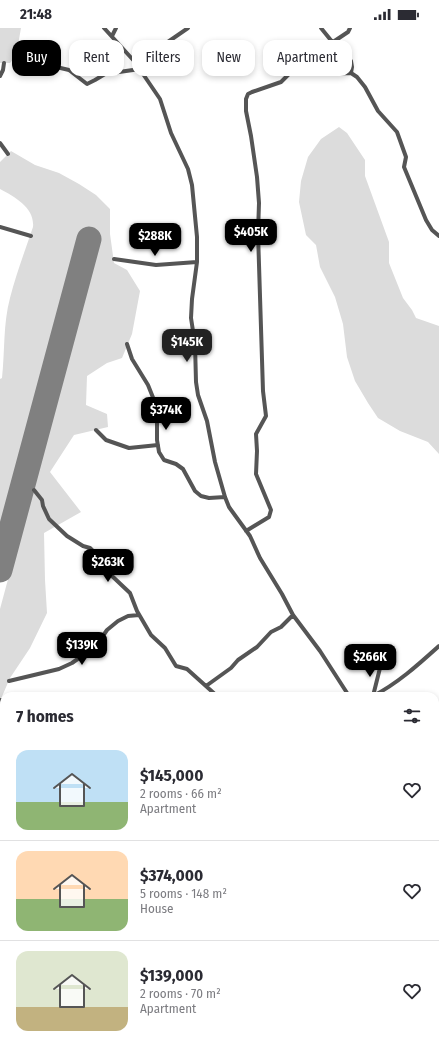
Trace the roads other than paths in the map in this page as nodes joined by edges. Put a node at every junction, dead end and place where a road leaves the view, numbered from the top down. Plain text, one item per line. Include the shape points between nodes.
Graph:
1 (104, 28) edge
2 (116, 28) edge
3 (188, 28) edge
4 (321, 28) edge
5 (350, 28) edge
6 (112, 36) junction
7 (171, 40) edge
8 (331, 40) edge
9 (336, 40) edge
10 (132, 60) edge
11 (4, 63) dead end
12 (61, 68) edge
13 (132, 70) edge
14 (352, 74) edge
15 (0, 76) edge
16 (144, 76) edge
17 (287, 76) edge
18 (0, 143) edge
19 (8, 154) dead end
20 (0, 227) edge
21 (30, 236) dead end
22 (439, 236) edge
23 (114, 259) dead end
24 (196, 262) junction
25 (128, 344) dead end
26 (96, 430) dead end
27 (158, 445) junction
28 (34, 490) dead end
29 (225, 497) junction
30 (246, 531) junction
31 (293, 614) junction
32 (139, 615) junction
33 (439, 646) edge
34 (381, 664) dead end
35 (8, 681) dead end
36 (206, 686) junction
37 (213, 692) edge
38 (346, 692) edge
39 (374, 692) edge
40 (379, 692) edge

1 - 6 street
2 - 6 street
3 - 7 street
4 - 8 street
5 - 9 street
6 - 10 street
11 - 15 street
12 - 13 street via 69,70 87,84 105,74
14 - 22 street via 365,87 378,111 397,132 406,157 404,167 426,220
16 - 24 street via 160,99 188,169 196,215
17 - 30 street via 281,82 248,94 246,99 257,183 263,391 266,416 256,434 256,474 271,510 269,517
18 - 19 street
20 - 21 street
23 - 24 street via 156,265
24 - 29 street via 191,318 196,382 207,421 214,462
25 - 27 street via 132,359 154,400
26 - 27 street via 106,440 129,448
27 - 29 street via 164,460 183,469 195,491 201,496
28 - 32 street via 42,500 49,519 67,536 90,548 105,563 106,569 130,592
29 - 30 street
30 - 31 street
31 - 36 street via 279,629 271,632 257,647
31 - 38 street
32 - 35 street via 128,616 118,621 107,630 96,646 59,669
32 - 36 street via 151,635 165,648 176,666 187,668
33 - 40 street
34 - 39 street
36 - 37 street

